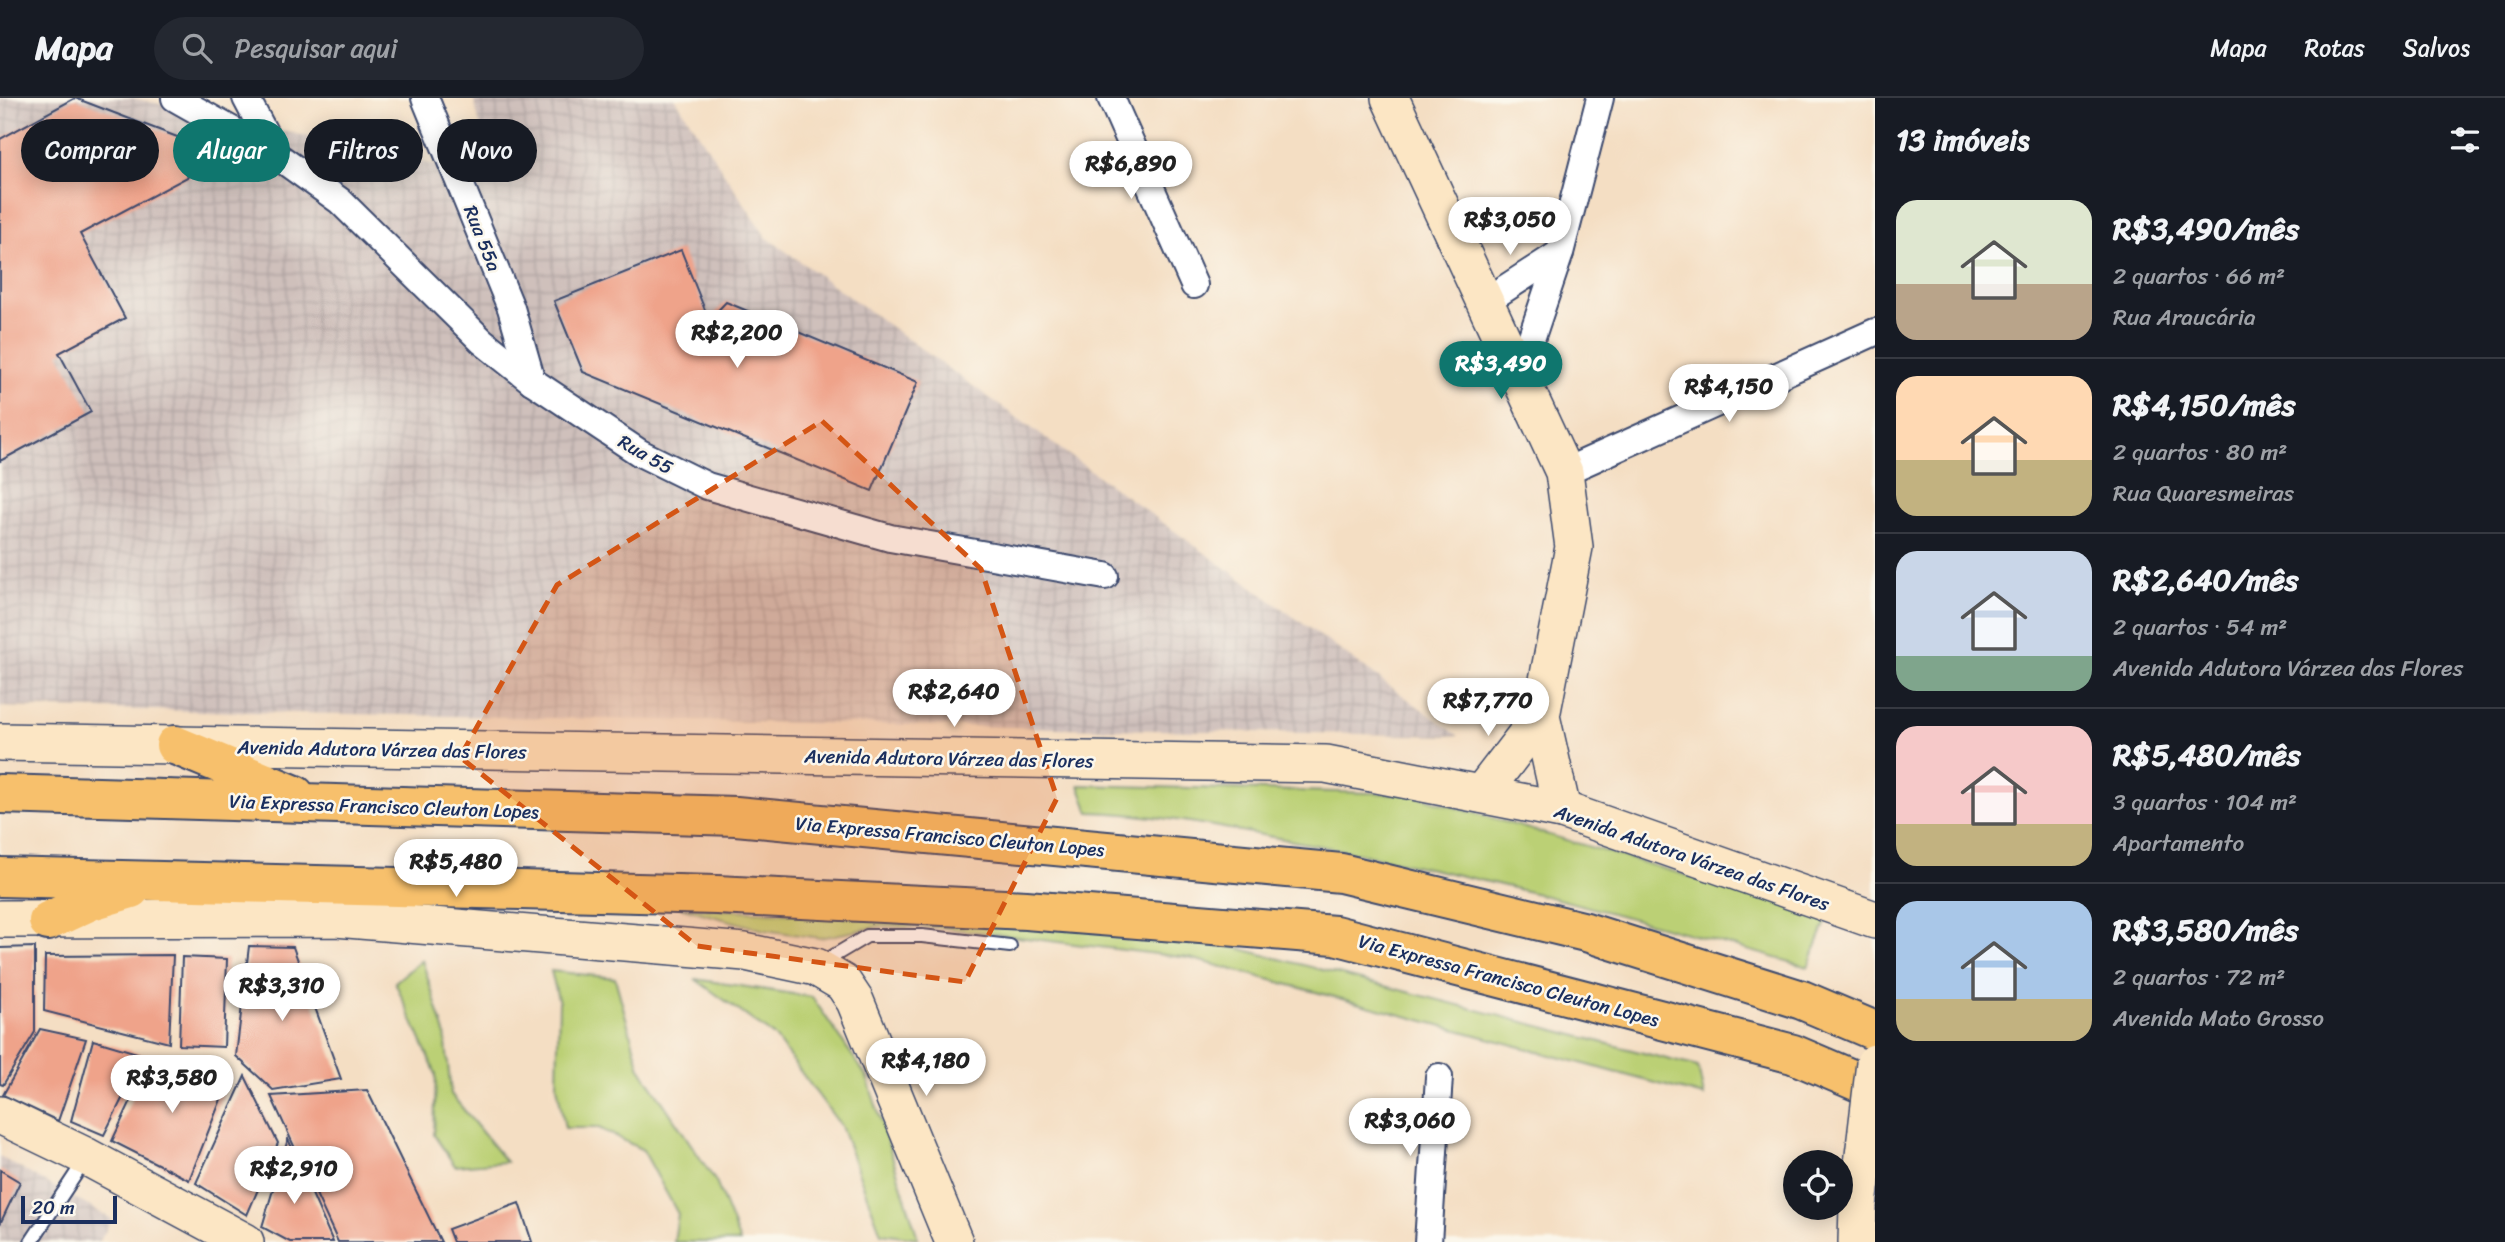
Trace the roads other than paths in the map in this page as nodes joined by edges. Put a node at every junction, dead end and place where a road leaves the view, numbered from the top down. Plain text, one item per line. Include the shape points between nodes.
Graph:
1 (175, 98) edge
2 (246, 98) edge
3 (425, 98) edge
4 (1111, 98) edge
5 (1390, 98) edge
6 (1600, 98) edge
7 (212, 119) edge
8 (257, 119) edge
9 (290, 165) edge
10 (1560, 253) junction
11 (1194, 285) dead end
12 (1486, 301) junction
13 (1875, 332) edge
14 (1520, 372) junction
15 (532, 381) junction
16 (1564, 472) junction
17 (1105, 576) dead end
18 (1541, 716) junction
19 (0, 742) edge
20 (175, 745) junction
21 (0, 794) edge
22 (1481, 794) junction
23 (317, 803) junction
24 (1562, 810) junction
25 (0, 877) edge
26 (160, 881) junction
27 (0, 919) edge
28 (1875, 920) edge
29 (48, 921) junction
30 (1010, 946) dead end
31 (830, 975) junction
32 (1875, 1031) edge
33 (1793, 1054) junction
34 (1875, 1063) edge
35 (1440, 1077) dead end
36 (1875, 1088) edge
37 (0, 1115) edge
38 (1875, 1124) edge
39 (87, 1157) junction
40 (31, 1242) edge
41 (245, 1242) edge
42 (954, 1242) edge
43 (1428, 1242) edge
44 (1857, 1242) edge

1 - 7 street, Rua 55
2 - 8 street, Rua 55
3 - 15 street, Rua 55a via 511,308
4 - 11 street
5 - 12 street
6 - 10 street
9 - 15 street, Rua 55 via 340,201 482,341
10 - 12 street
10 - 14 street
12 - 14 street
13 - 16 street
14 - 16 street
15 - 17 street, Rua 55 via 640,453 707,486 890,538
16 - 18 street via 1574,547
18 - 22 street
18 - 24 street
19 - 20 street, Avenida Adutora Várzea das Flores
20 - 22 street, Avenida Adutora Várzea das Flores via 1326,764
20 - 23 highway
21 - 23 highway, Via Expressa Francisco Cleuton Lopes
22 - 24 street, Avenida Adutora Várzea das Flores
23 - 32 highway, Via Expressa Francisco Cleuton Lopes via 736,816 1341,873 1586,932 1802,1000
24 - 28 street, Avenida Adutora Várzea das Flores
25 - 26 highway, Via Expressa Francisco Cleuton Lopes
26 - 29 highway via 91,901
26 - 33 highway, Via Expressa Francisco Cleuton Lopes via 718,895 1026,910 1335,935
27 - 29 street
29 - 31 street via 336,918 745,951
30 - 31 lane via 922,936 867,936
31 - 42 street via 855,1001
33 - 36 highway, Via Expressa Francisco Cleuton Lopes
33 - 38 highway
34 - 44 street, bridge
35 - 43 street
37 - 39 street
39 - 40 lane
39 - 41 street

